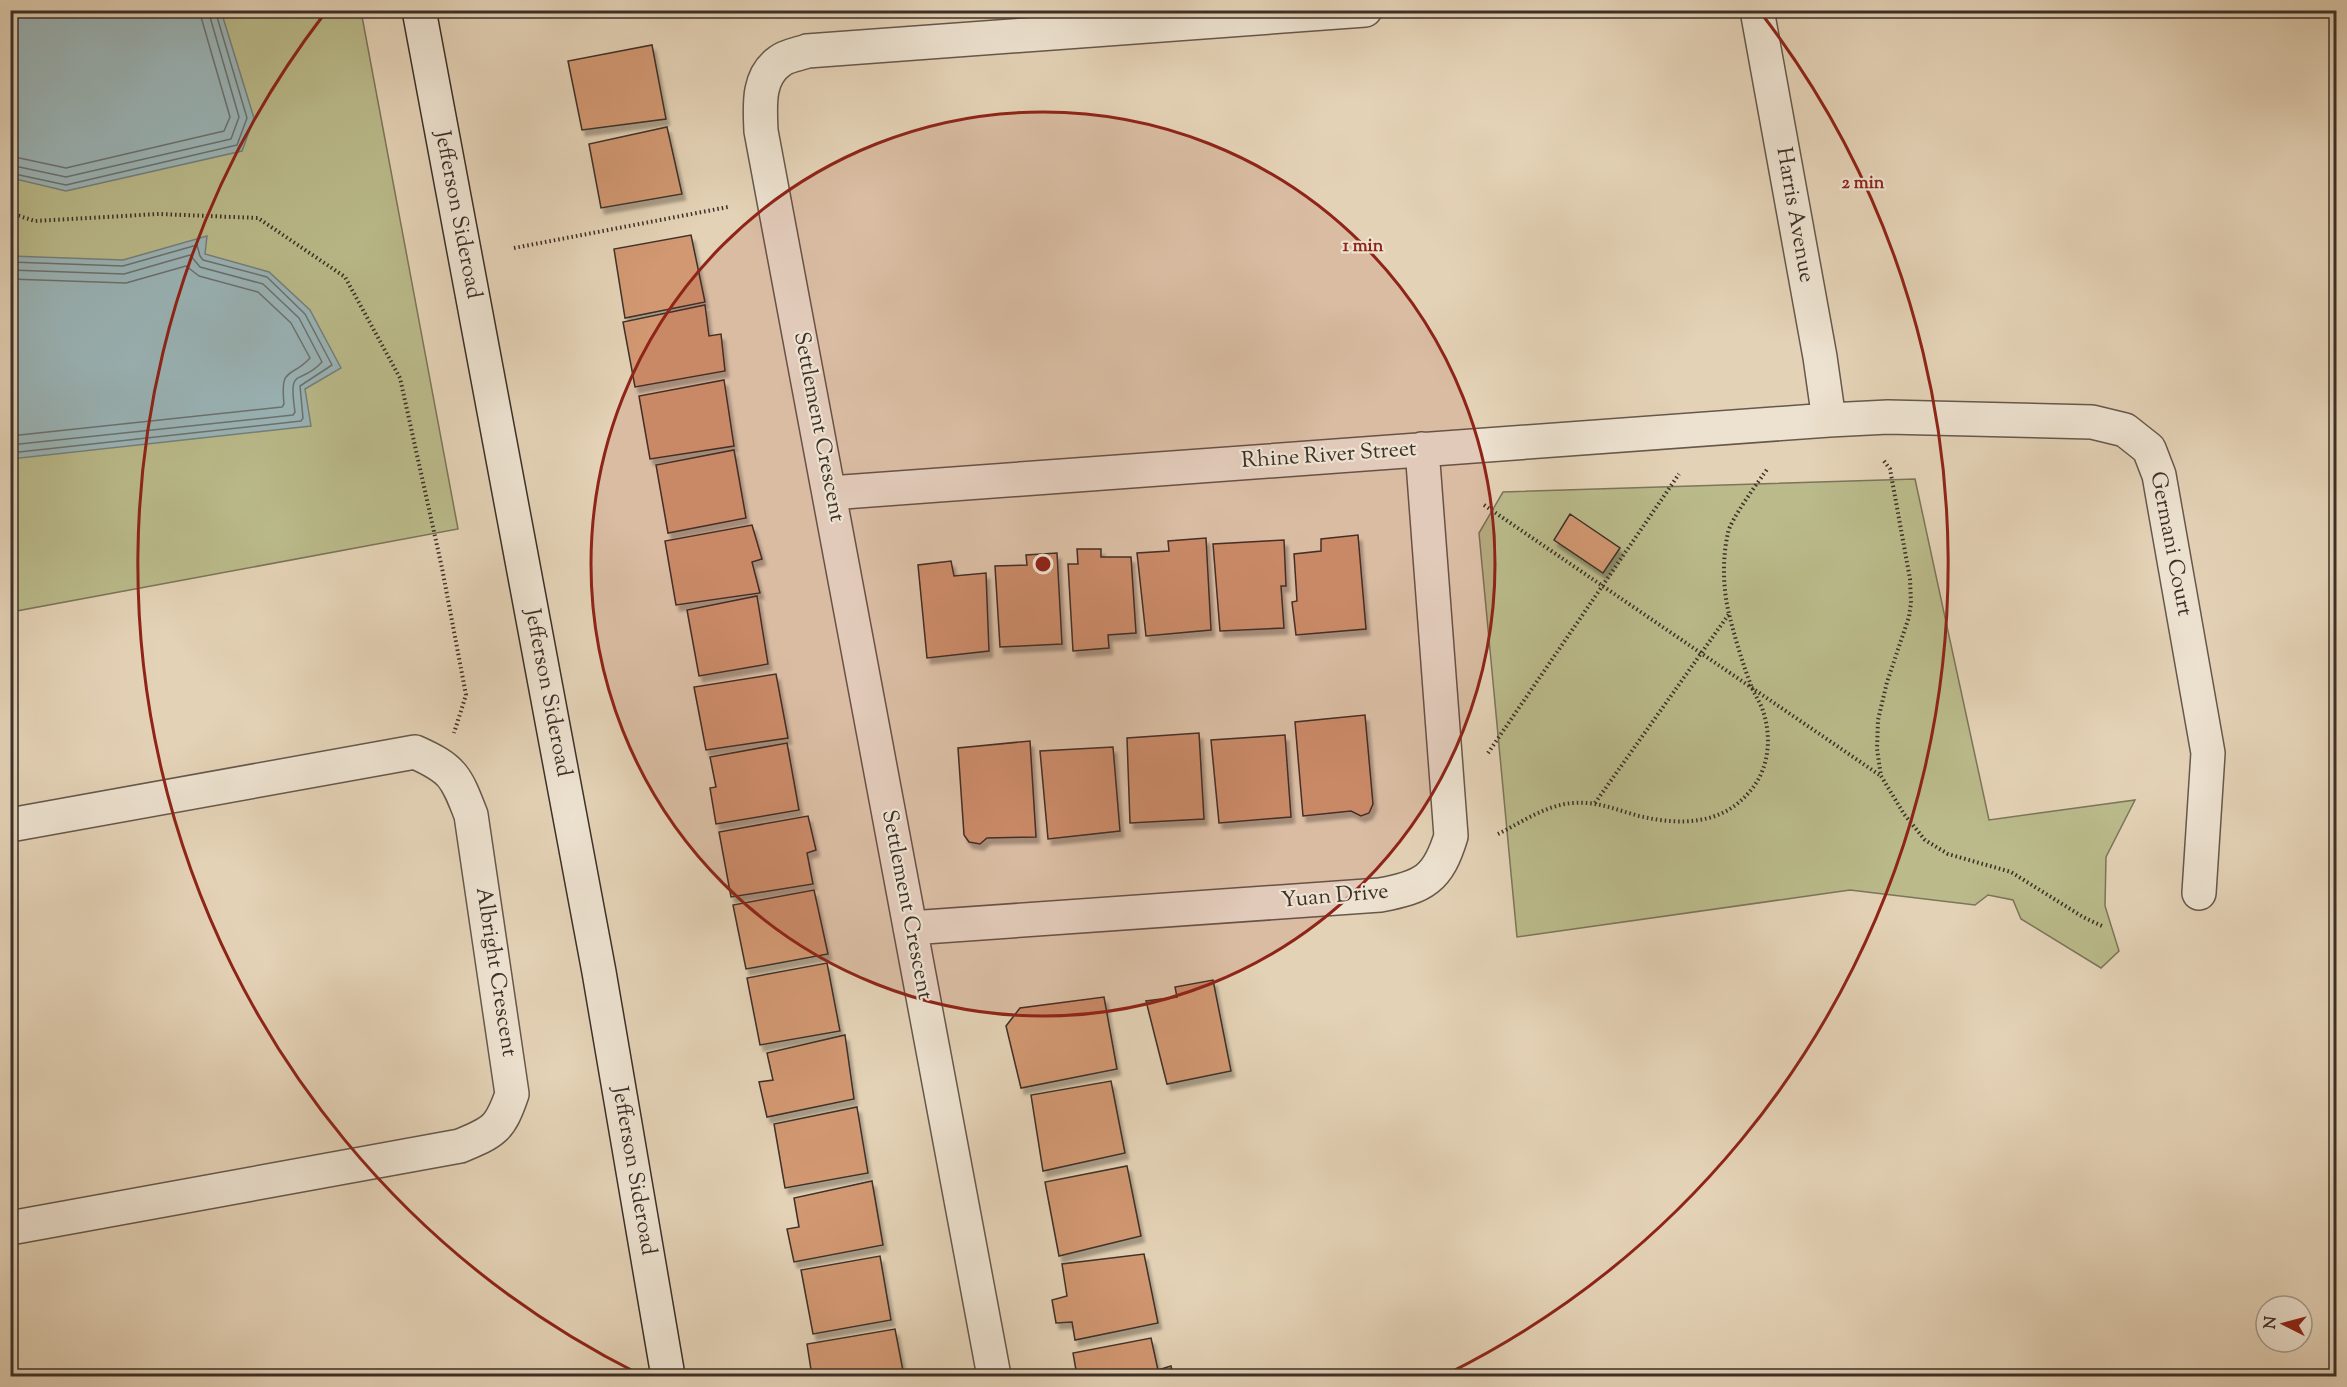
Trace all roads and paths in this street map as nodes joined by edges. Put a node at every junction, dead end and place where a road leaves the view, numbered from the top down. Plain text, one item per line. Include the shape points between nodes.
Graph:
1 (419, 10) edge
2 (1365, 10) edge
3 (1757, 10) edge
4 (728, 207) dead end
5 (10, 213) edge
6 (514, 248) dead end
7 (1828, 420) junction
8 (1422, 449) junction
9 (1884, 460) dead end
10 (1768, 468) dead end
11 (1679, 474) dead end
12 (830, 493) junction
13 (1484, 505) dead end
14 (1604, 585) junction
15 (1729, 614) junction
16 (1699, 653) junction
17 (1752, 688) junction
18 (454, 734) dead end
19 (1488, 753) dead end
20 (1881, 776) junction
21 (1595, 803) junction
22 (10, 825) edge
23 (1498, 834) dead end
24 (2199, 893) dead end
25 (2103, 926) dead end
26 (910, 928) junction
27 (10, 1228) edge
28 (668, 1377) edge
29 (994, 1377) edge

1 - 28 street, Jefferson Sideroad via 599,972
2 - 12 street, Settlement Crescent via 807,51 781,60 766,76 760,102 761,131
3 - 7 street, Harris Avenue
4 - 6 path
5 - 18 path via 35,221 159,214 258,218 345,277 400,378 466,695
7 - 8 street, Rhine River Street
7 - 24 street, Germani Court via 1888,417 2092,422 2125,430 2150,449 2159,475 2208,753
8 - 12 street, Rhine River Street
8 - 26 street, Yuan Drive via 1451,836 1443,861 1427,879 1404,890 1380,895
9 - 20 path via 1890,469 1911,603 1878,720
10 - 15 path via 1728,531 1723,574
11 - 14 path
12 - 26 street, Settlement Crescent
13 - 14 path
14 - 16 path
14 - 19 path
15 - 16 path
15 - 17 path
16 - 17 path
16 - 21 path
17 - 20 path
17 - 21 path via 1763,709 1769,737 1767,758 1758,782 1742,802 1690,823 1642,816
20 - 25 path via 1925,840 1948,854 2011,872
21 - 23 path via 1572,803 1545,810
22 - 27 street, Albright Crescent via 415,752 441,764 459,784 471,815 512,1094 504,1118 488,1135 460,1146
26 - 29 street, Settlement Crescent

